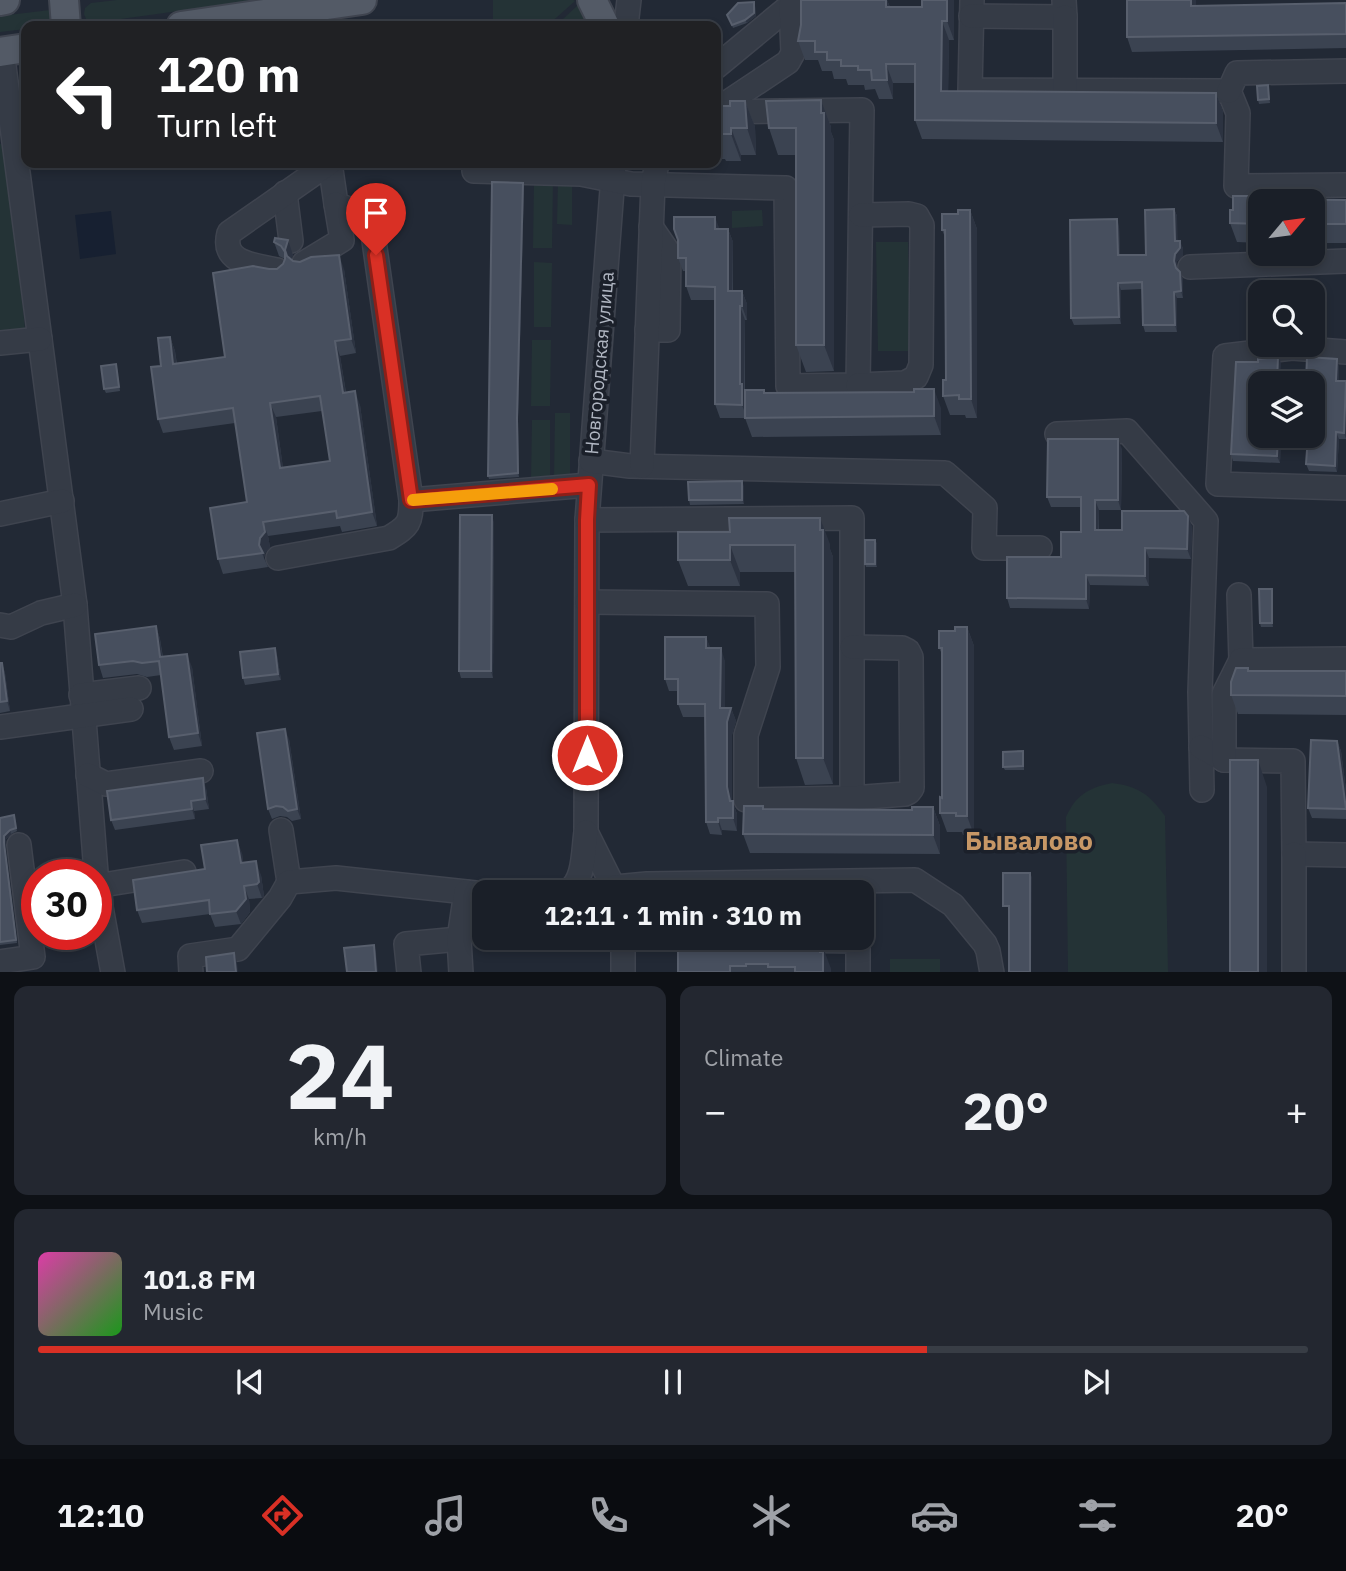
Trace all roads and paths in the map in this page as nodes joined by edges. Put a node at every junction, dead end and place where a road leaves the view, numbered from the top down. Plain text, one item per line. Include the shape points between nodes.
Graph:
1 (64, 0) edge
2 (362, 0) edge
3 (592, 0) edge
4 (629, 0) edge
5 (792, 3) edge
6 (971, 8) edge
7 (1064, 8) edge
8 (318, 17) edge
9 (66, 21) edge
10 (257, 21) edge
11 (602, 21) edge
12 (627, 21) edge
13 (10, 50) edge
14 (721, 63) edge
15 (1346, 71) edge
16 (1065, 89) junction
17 (1229, 91) junction
18 (721, 108) edge
19 (721, 111) edge
20 (21, 156) edge
21 (22, 168) edge
22 (322, 168) edge
23 (331, 168) edge
24 (474, 171) dead end
25 (613, 172) edge
26 (655, 173) edge
27 (1346, 185) edge
28 (285, 193) junction
29 (336, 204) junction
30 (861, 215) junction
31 (651, 227) junction
32 (676, 228) edge
33 (291, 242) edge
34 (1346, 261) edge
35 (304, 263) edge
36 (1190, 267) dead end
37 (277, 270) edge
38 (40, 339) junction
39 (0, 343) edge
40 (1346, 352) edge
41 (858, 385) junction
42 (1057, 434) dead end
43 (591, 461) junction
44 (642, 466) junction
45 (589, 485) junction
46 (1346, 488) edge
47 (411, 500) junction
48 (62, 501) junction
49 (0, 514) edge
50 (587, 520) junction
51 (1040, 548) dead end
52 (278, 558) dead end
53 (1239, 596) dead end
54 (587, 602) junction
55 (75, 605) junction
56 (0, 625) edge
57 (852, 647) junction
58 (1346, 659) edge
59 (1241, 660) junction
60 (135, 698) dead end
61 (82, 705) junction
62 (0, 727) edge
63 (1201, 747) junction
64 (1224, 760) junction
65 (201, 771) dead end
66 (88, 775) junction
67 (1202, 790) dead end
68 (852, 798) junction
69 (281, 830) dead end
70 (586, 832) junction
71 (19, 845) dead end
72 (1294, 854) junction
73 (1346, 855) edge
74 (22, 859) edge
75 (95, 859) edge
76 (184, 872) edge
77 (578, 880) edge
78 (610, 880) edge
79 (874, 881) edge
80 (289, 882) junction
81 (112, 884) edge
82 (472, 893) edge
83 (472, 902) edge
84 (459, 939) junction
85 (33, 950) edge
86 (109, 950) edge
87 (622, 950) edge
88 (858, 950) edge
89 (0, 962) edge
90 (113, 972) edge
91 (191, 972) edge
92 (409, 972) edge
93 (461, 972) edge
94 (623, 972) edge
95 (858, 972) edge
96 (992, 972) edge
97 (1294, 972) edge

1 - 9 main road
2 - 8 main road
3 - 11 main road
4 - 12 street
5 - 14 street
5 - 18 street via 793,53 788,62
6 - 7 street
6 - 16 street via 970,90
7 - 16 street
8 - 10 main road
13 - 20 street
15 - 17 street via 1237,73
16 - 17 street
17 - 27 street via 1238,113 1236,186
19 - 30 street via 862,110
21 - 38 street
22 - 28 street
23 - 29 street
24 - 25 street
25 - 26 street via 631,184
25 - 43 street, Новгородская улица
26 - 31 street
26 - 41 street via 786,188 788,386
28 - 33 street
28 - 37 street via 229,233 226,243 230,254 242,262
29 - 35 street via 342,240
29 - 47 street via 366,216 372,227
30 - 41 street
30 - 41 street via 909,214 917,216 922,225 920,365 916,377 905,383
31 - 32 street
31 - 44 street
34 - 36 street
38 - 39 street
38 - 48 street
40 - 46 street via 1292,348 1225,356 1218,484
42 - 63 street via 1127,431 1206,521
43 - 44 street
43 - 45 street, Новгородская улица
44 - 51 street via 945,473 985,508 984,548
45 - 47 street
45 - 50 street, Новгородская улица
47 - 52 street via 411,518 389,538
48 - 49 street
48 - 55 street
50 - 54 street, Новгородская улица
50 - 57 street via 852,517
53 - 59 street
54 - 68 street via 767,604 768,667 746,735 747,800
54 - 70 street, Новгородская улица
55 - 56 street via 11,627
55 - 61 street
57 - 68 street
57 - 68 street via 902,648 911,657 912,788 905,794
58 - 59 street
59 - 64 street via 1224,694
60 - 61 street
61 - 62 street
61 - 66 street
63 - 64 street
63 - 67 street
64 - 72 street via 1293,761
65 - 66 street via 106,784
66 - 75 street
69 - 80 street
70 - 77 street
70 - 78 street, Новгородская улица
71 - 74 street
72 - 73 street
72 - 97 street
76 - 81 street
79 - 96 street via 915,880 953,905 985,944
80 - 82 street via 336,878
80 - 91 street via 238,949 190,956
83 - 84 street
84 - 92 street via 406,944
84 - 93 street
85 - 89 street via 33,957
86 - 90 street
87 - 94 street
88 - 95 street

